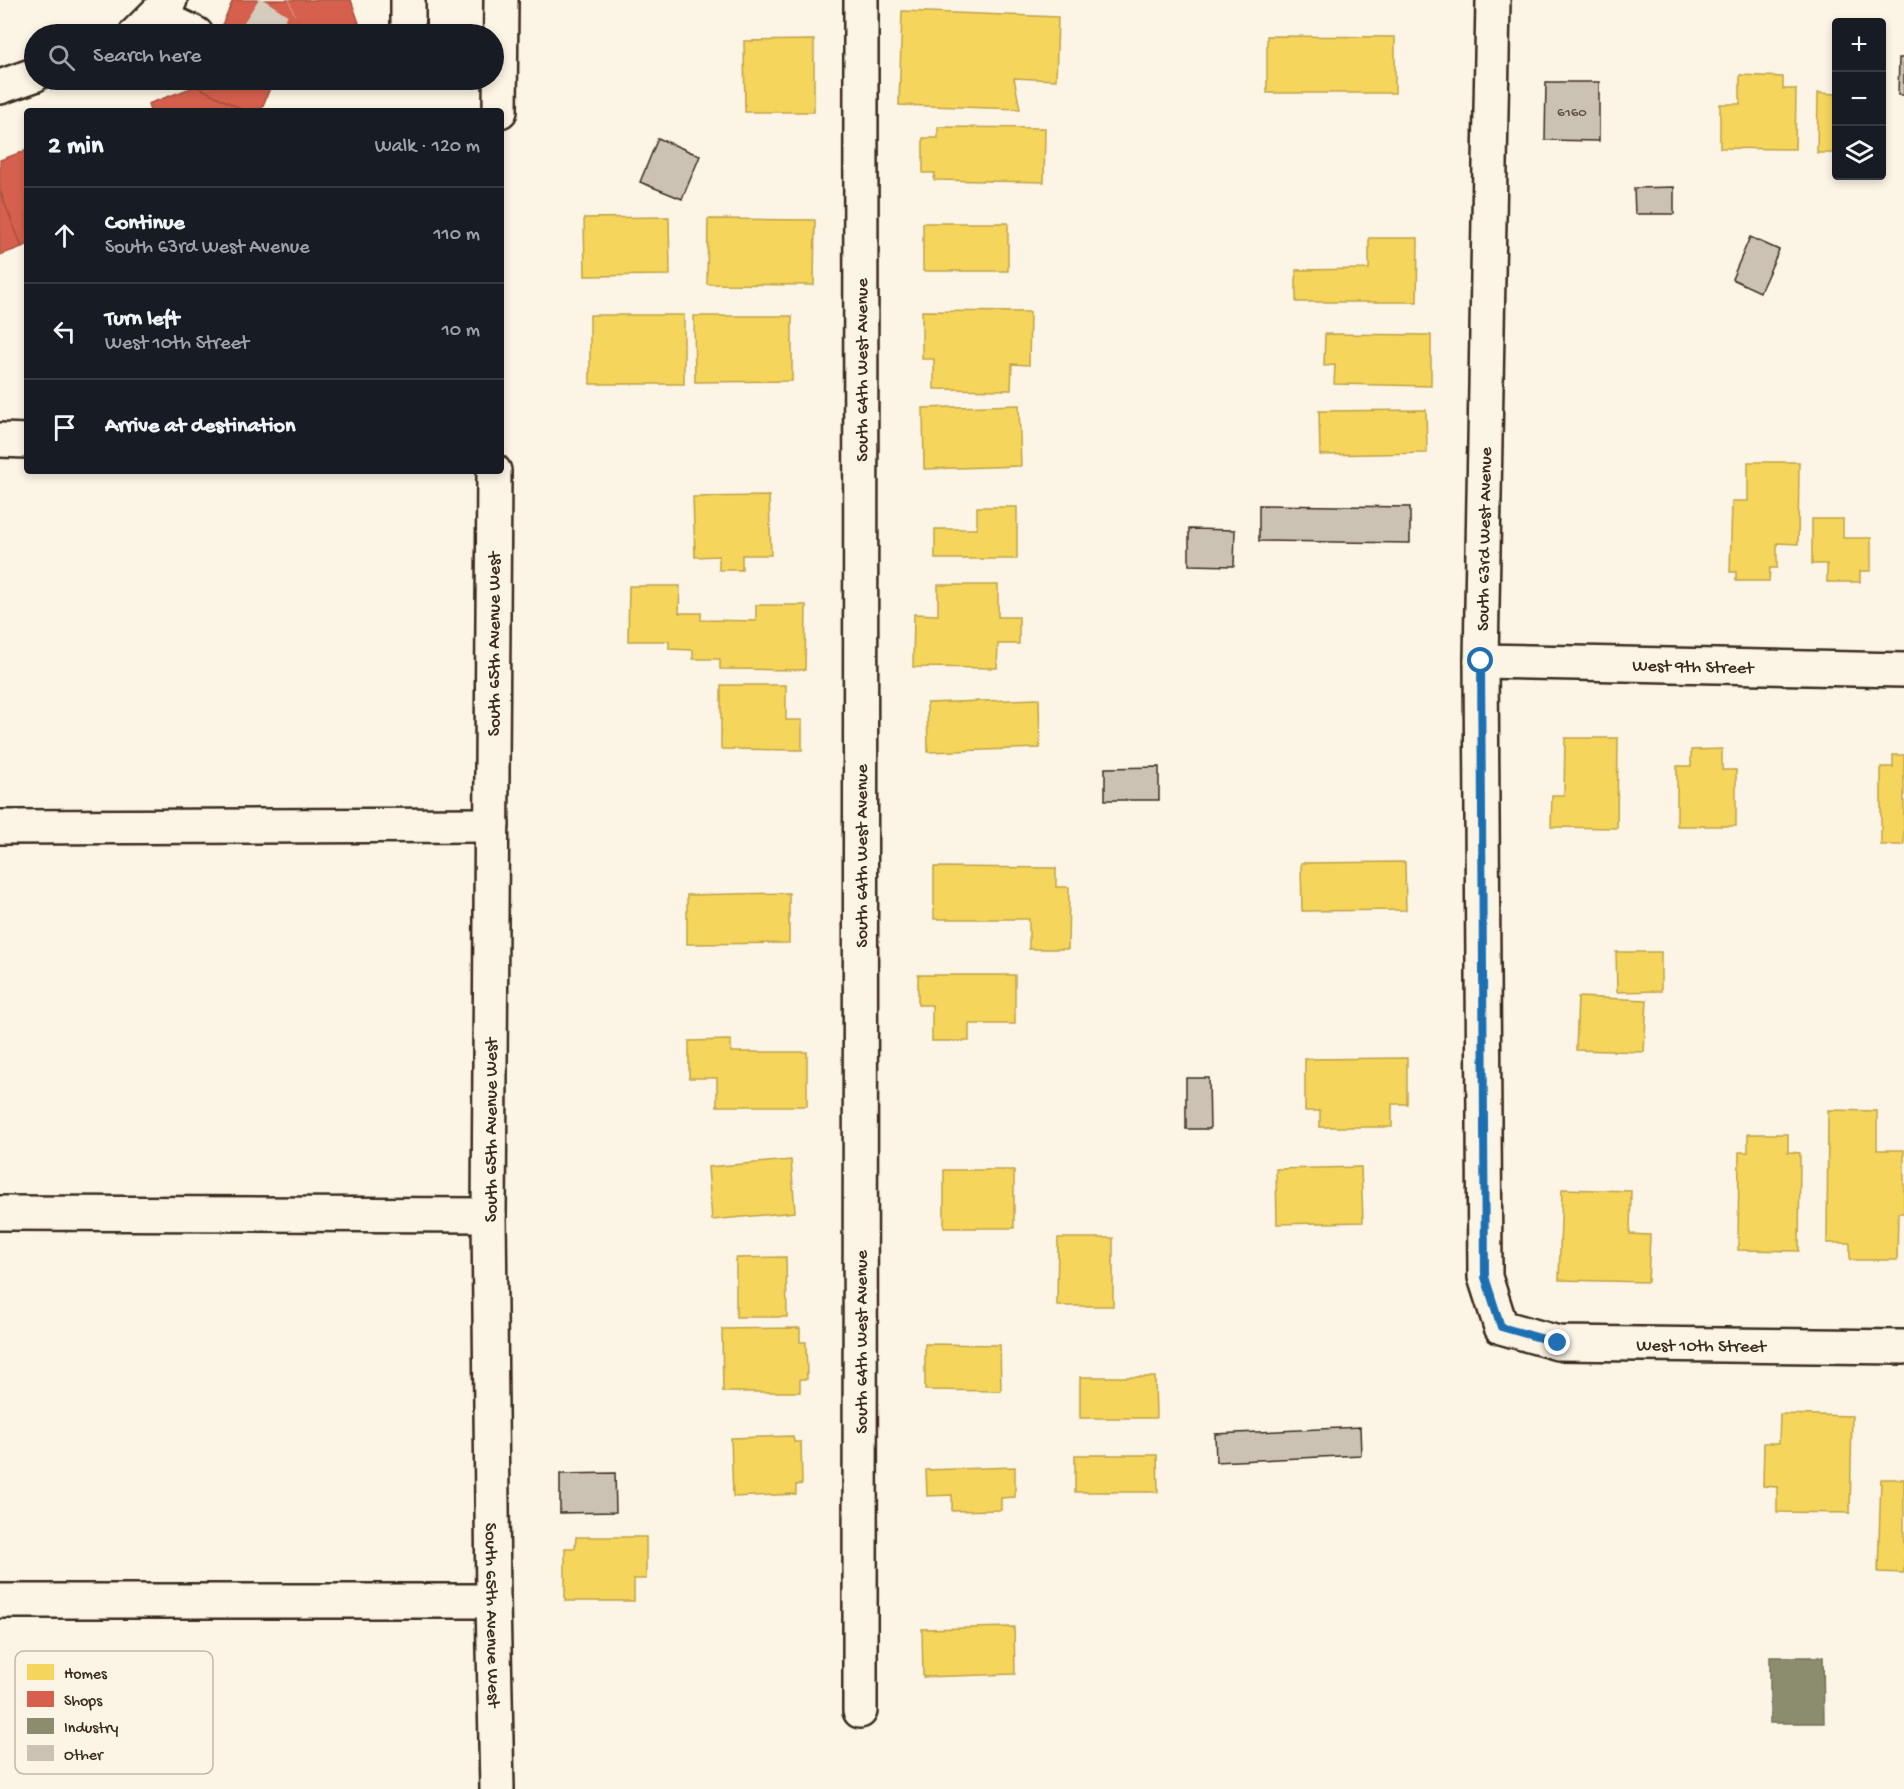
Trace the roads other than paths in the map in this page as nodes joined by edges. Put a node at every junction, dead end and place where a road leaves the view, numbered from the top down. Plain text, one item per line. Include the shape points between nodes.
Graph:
1 (408, 0) edge
2 (501, 0) edge
3 (861, 0) edge
4 (1493, 0) edge
5 (154, 17) edge
6 (171, 24) edge
7 (408, 24) edge
8 (500, 24) edge
9 (24, 79) edge
10 (0, 87) edge
11 (498, 90) edge
12 (500, 108) edge
13 (0, 441) edge
14 (24, 441) edge
15 (494, 474) edge
16 (1481, 661) junction
17 (1904, 670) edge
18 (492, 825) junction
19 (0, 827) edge
20 (0, 1214) edge
21 (489, 1215) junction
22 (1501, 1327) joint
23 (1904, 1347) edge
24 (0, 1601) edge
25 (493, 1601) junction
26 (860, 1711) dead end
27 (497, 1789) edge

1 - 7 street
2 - 8 street
3 - 26 street, South 64th West Avenue
4 - 16 street, South 63rd West Avenue
5 - 6 street
9 - 10 street
11 - 12 street
13 - 14 street
15 - 18 street, South 65th Avenue West
16 - 17 street, West 9th Street
16 - 22 street, South 63rd West Avenue via 1485,1277
18 - 19 street
18 - 21 street, South 65th Avenue West
20 - 21 street
21 - 25 street, South 65th Avenue West
22 - 23 street, West 10th Street via 1558,1343
24 - 25 street
25 - 27 street, South 65th Avenue West

